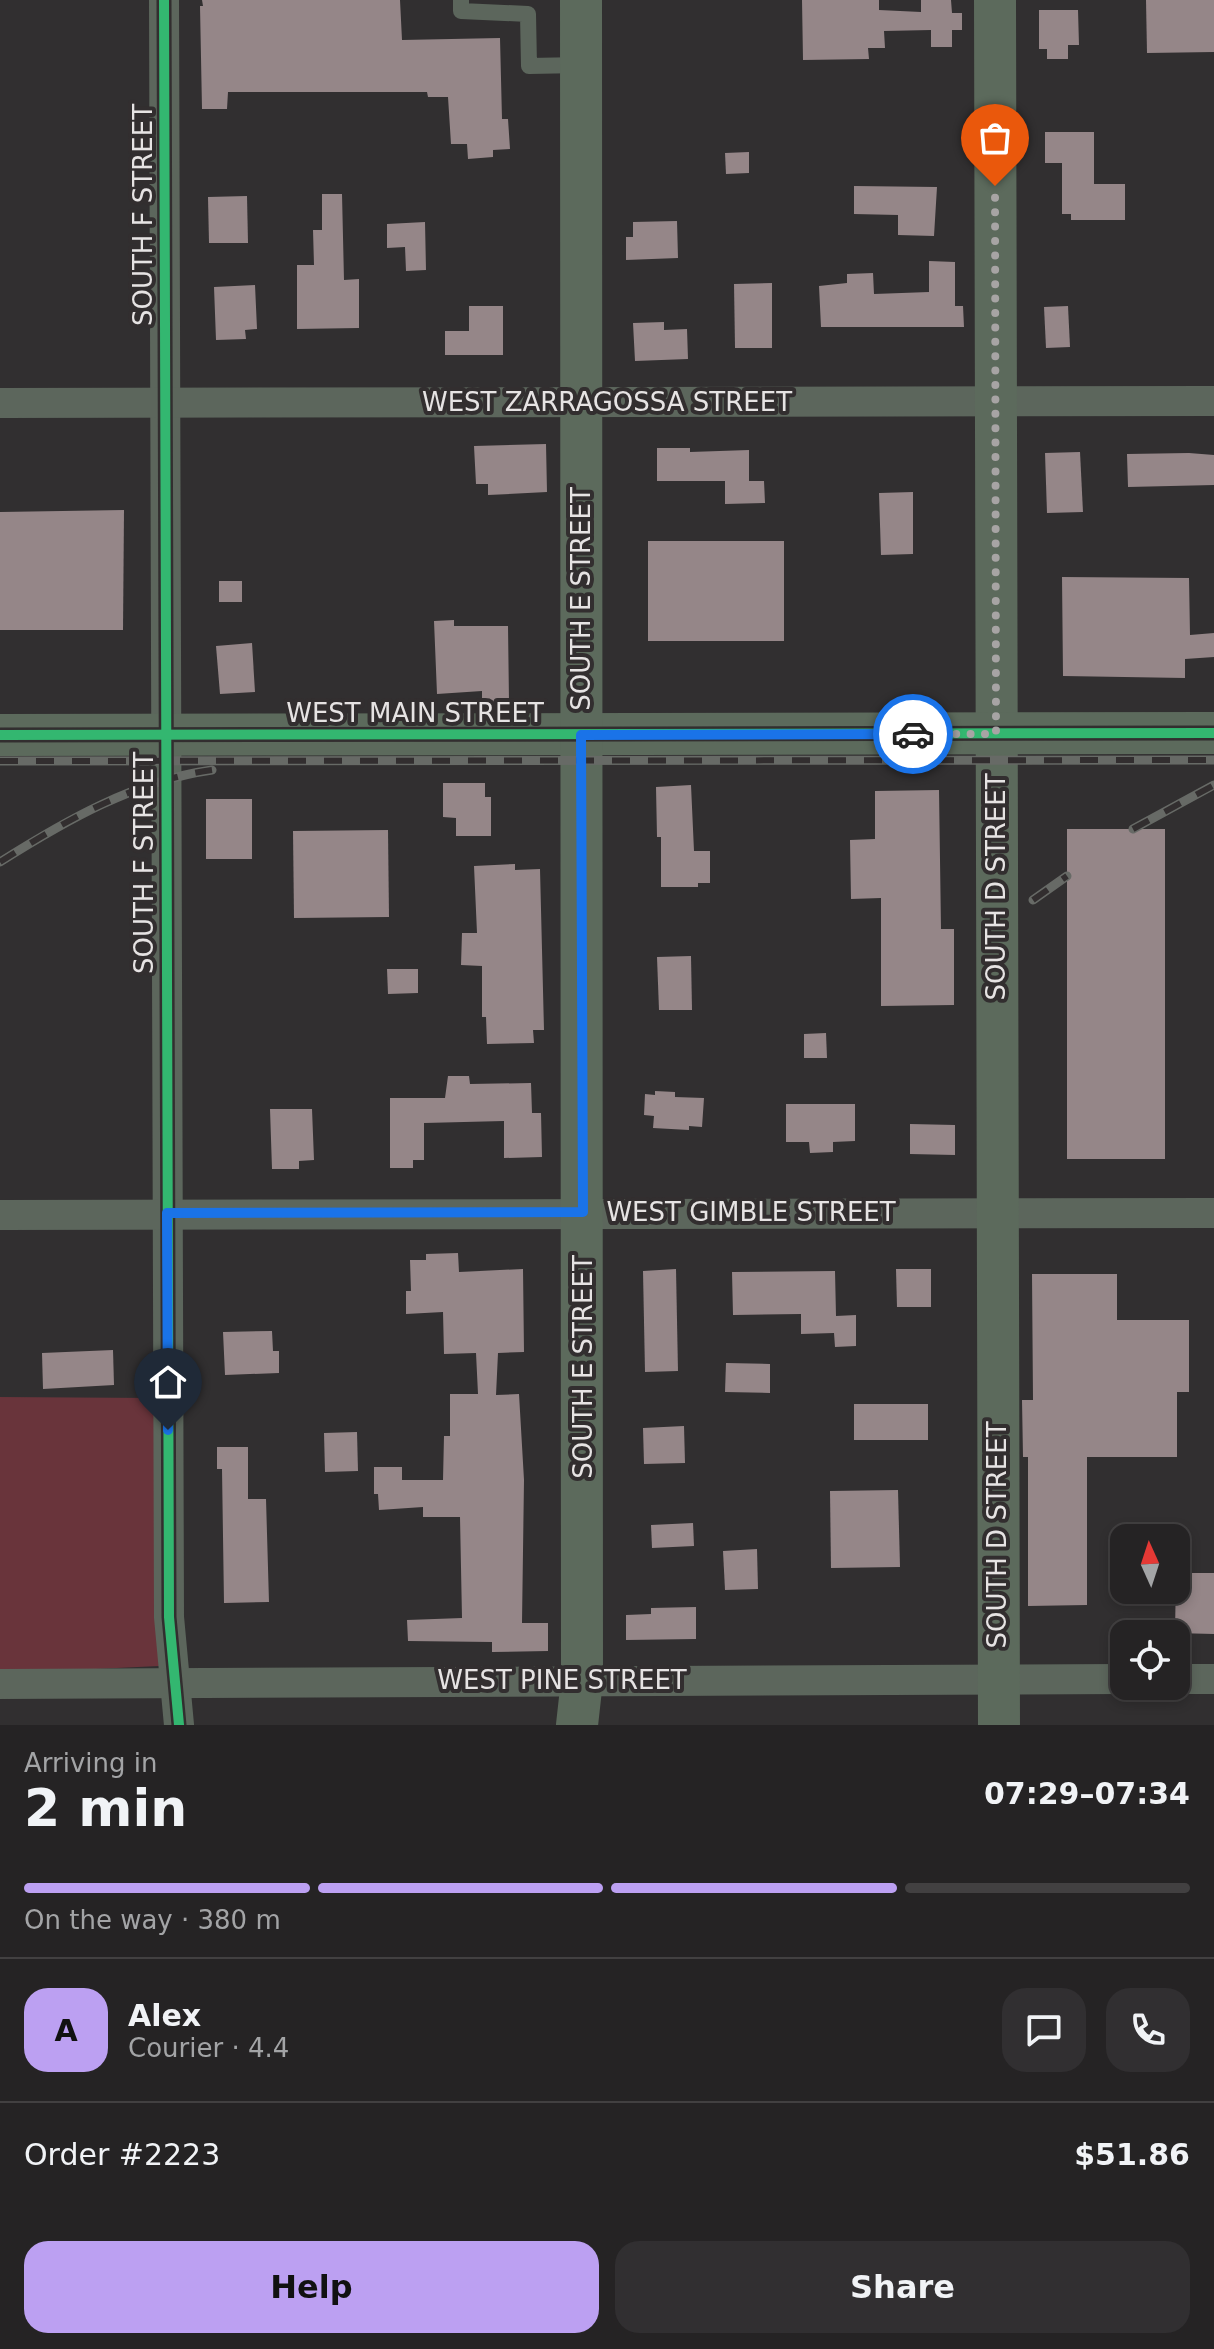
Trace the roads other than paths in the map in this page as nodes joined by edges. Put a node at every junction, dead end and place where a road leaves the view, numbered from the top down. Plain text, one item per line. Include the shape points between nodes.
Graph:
1 (164, 0) edge
2 (461, 0) edge
3 (581, 0) edge
4 (995, 0) edge
5 (528, 7) edge
6 (582, 65) junction
7 (582, 401) junction
8 (1214, 401) edge
9 (996, 402) junction
10 (0, 403) edge
11 (165, 403) junction
12 (1214, 733) edge
13 (996, 734) junction
14 (0, 735) edge
15 (166, 735) junction
16 (581, 735) junction
17 (583, 1212) junction
18 (167, 1213) junction
19 (997, 1213) junction
20 (1214, 1213) edge
21 (0, 1215) edge
22 (997, 1679) junction
23 (1110, 1679) edge
24 (1190, 1679) edge
25 (1214, 1679) edge
26 (582, 1680) junction
27 (172, 1681) junction
28 (0, 1684) edge
29 (179, 1725) edge
30 (577, 1725) edge
31 (999, 1725) edge

1 - 11 street, SOUTH F STREET
2 - 5 lane via 461,11
3 - 6 street, SOUTH E STREET
4 - 9 street, SOUTH D STREET
5 - 6 lane via 529,66
6 - 7 street, SOUTH E STREET
7 - 9 street, WEST ZARRAGOSSA STREET
7 - 11 street, WEST ZARRAGOSSA STREET
7 - 16 street, SOUTH E STREET
8 - 9 street, WEST ZARRAGOSSA STREET
9 - 13 street, SOUTH D STREET
10 - 11 street, WEST ZARRAGOSSA STREET
11 - 15 street, SOUTH F STREET
12 - 13 street, WEST MAIN STREET
13 - 16 street, WEST MAIN STREET
13 - 19 street, SOUTH D STREET
14 - 15 street, WEST MAIN STREET
15 - 16 street, WEST MAIN STREET
15 - 18 street, SOUTH F STREET
16 - 17 street, SOUTH E STREET
17 - 18 street, WEST GIMBLE STREET
17 - 19 street, WEST GIMBLE STREET
17 - 26 street, SOUTH E STREET
18 - 21 street, WEST GIMBLE STREET
18 - 27 street, SOUTH F STREET
19 - 20 street, WEST GIMBLE STREET
19 - 22 street, SOUTH D STREET
22 - 23 street, WEST PINE STREET
22 - 26 street, WEST PINE STREET
22 - 31 street, SOUTH D STREET
24 - 25 street
26 - 27 street, WEST PINE STREET
26 - 30 street, SOUTH E STREET
27 - 28 street, WEST PINE STREET
27 - 29 street, SOUTH F STREET

